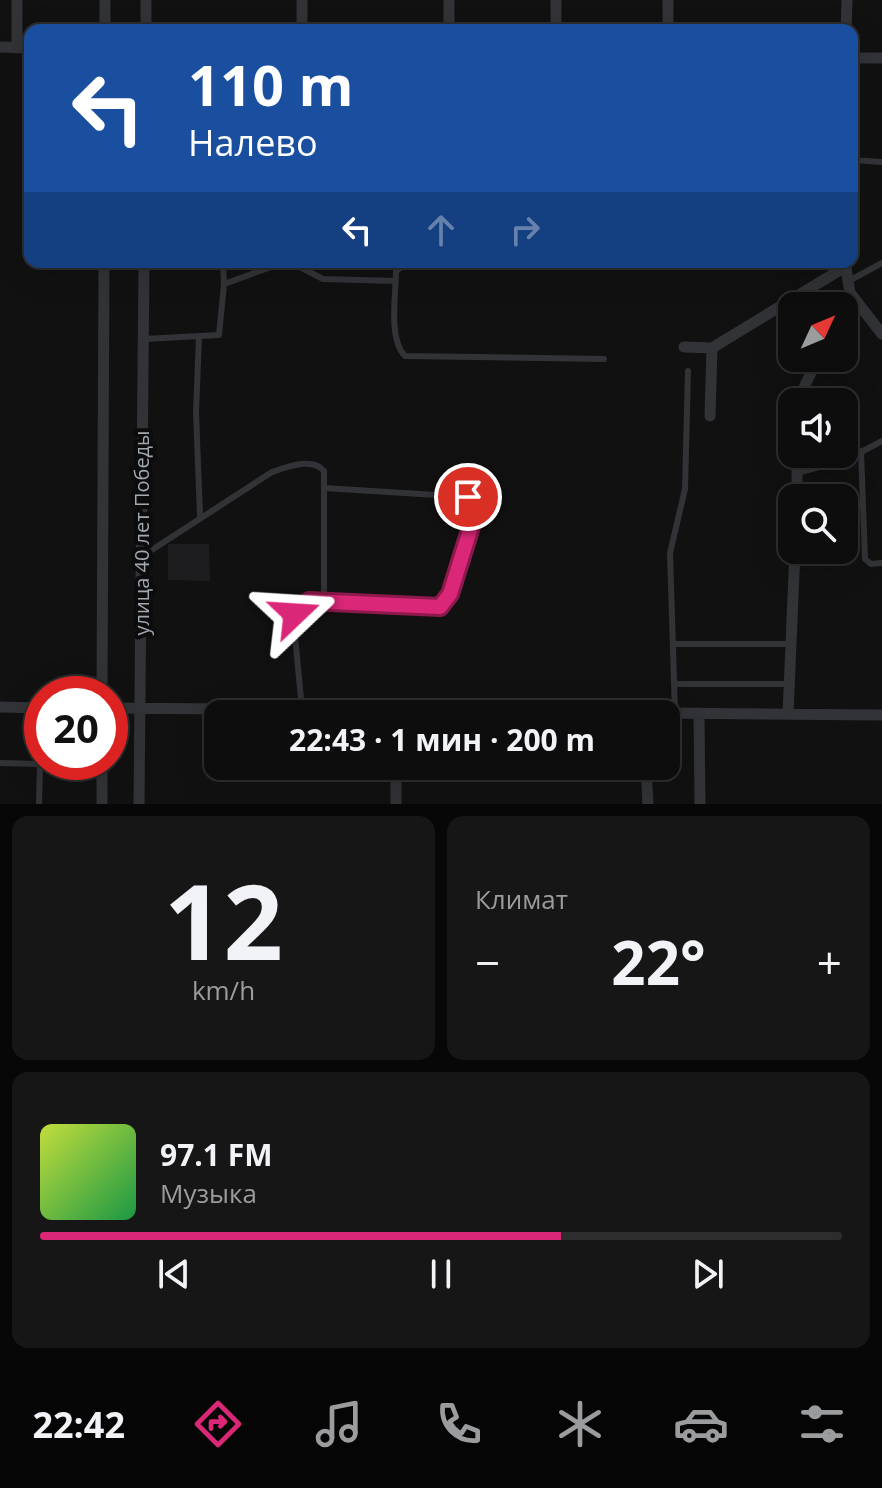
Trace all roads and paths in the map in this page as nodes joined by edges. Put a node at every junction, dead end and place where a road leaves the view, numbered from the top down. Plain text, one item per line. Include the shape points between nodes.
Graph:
1 (17, 0) edge
2 (105, 0) edge
3 (146, 0) edge
4 (302, 0) edge
5 (449, 0) edge
6 (556, 0) edge
7 (668, 0) edge
8 (847, 0) edge
9 (105, 24) edge
10 (146, 24) edge
11 (302, 24) edge
12 (449, 24) edge
13 (556, 24) edge
14 (668, 24) edge
15 (846, 24) edge
16 (0, 47) edge
17 (24, 48) edge
18 (858, 58) edge
19 (882, 58) edge
20 (858, 160) edge
21 (882, 162) edge
22 (882, 263) edge
23 (104, 268) edge
24 (144, 268) edge
25 (223, 268) edge
26 (271, 268) edge
27 (300, 268) edge
28 (398, 268) edge
29 (840, 268) edge
30 (845, 268) edge
31 (396, 281) junction
32 (224, 284) junction
33 (848, 288) junction
34 (847, 292) edge
35 (882, 334) edge
36 (199, 337) junction
37 (143, 339) junction
38 (684, 347) dead end
39 (712, 348) junction
40 (604, 359) dead end
41 (688, 371) dead end
42 (710, 416) dead end
43 (882, 441) edge
44 (861, 451) junction
45 (858, 452) edge
46 (797, 468) edge
47 (811, 468) edge
48 (797, 473) junction
49 (797, 484) edge
50 (324, 488) junction
51 (200, 516) junction
52 (141, 557) junction
53 (882, 563) edge
54 (795, 564) edge
55 (324, 601) junction
56 (673, 644) junction
57 (793, 644) junction
58 (102, 676) edge
59 (674, 684) junction
60 (790, 684) junction
61 (301, 700) edge
62 (675, 700) edge
63 (0, 707) edge
64 (24, 708) edge
65 (128, 708) edge
66 (140, 708) junction
67 (204, 708) edge
68 (680, 713) edge
69 (699, 713) junction
70 (788, 714) junction
71 (882, 715) edge
72 (0, 763) edge
73 (102, 780) edge
74 (396, 780) edge
75 (647, 780) edge
76 (39, 804) edge
77 (102, 804) edge
78 (139, 804) edge
79 (396, 804) edge
80 (648, 804) edge
81 (700, 804) edge

1 - 17 street
2 - 9 street
3 - 10 street
4 - 11 street
5 - 12 street
6 - 13 street
7 - 14 street
8 - 15 street
16 - 17 street
18 - 19 street
20 - 21 lane
22 - 33 lane
23 - 58 street, улица 40 лет Победы
24 - 37 street, улица 40 лет Победы
25 - 32 lane
26 - 32 lane
27 - 31 lane via 323,279
28 - 31 lane
29 - 39 street
30 - 33 street
31 - 40 lane via 396,333 405,356
32 - 36 lane via 222,332
33 - 34 street
33 - 35 street
36 - 37 lane
36 - 51 lane
37 - 52 street, улица 40 лет Победы
38 - 39 street
39 - 42 street
41 - 56 lane via 685,489 670,553
43 - 44 lane
44 - 45 lane
44 - 53 lane via 865,559
46 - 48 street
47 - 48 lane
48 - 49 street
50 - 51 lane via 320,466 296,465 272,472
50 - 55 lane
50 - 55 lane via 444,493 468,497 476,511 450,594 440,607
51 - 52 lane
52 - 66 street, улица 40 лет Победы
54 - 57 street
55 - 61 lane via 309,601 295,614
56 - 57 lane
56 - 59 lane
57 - 60 street
59 - 60 lane
59 - 62 lane
60 - 70 street
63 - 64 street
65 - 66 street
66 - 67 street
66 - 78 street, улица 40 лет Победы
68 - 69 street
69 - 70 street
69 - 81 street
70 - 71 street
72 - 76 lane via 40,764
73 - 77 street
74 - 79 street
75 - 80 street

